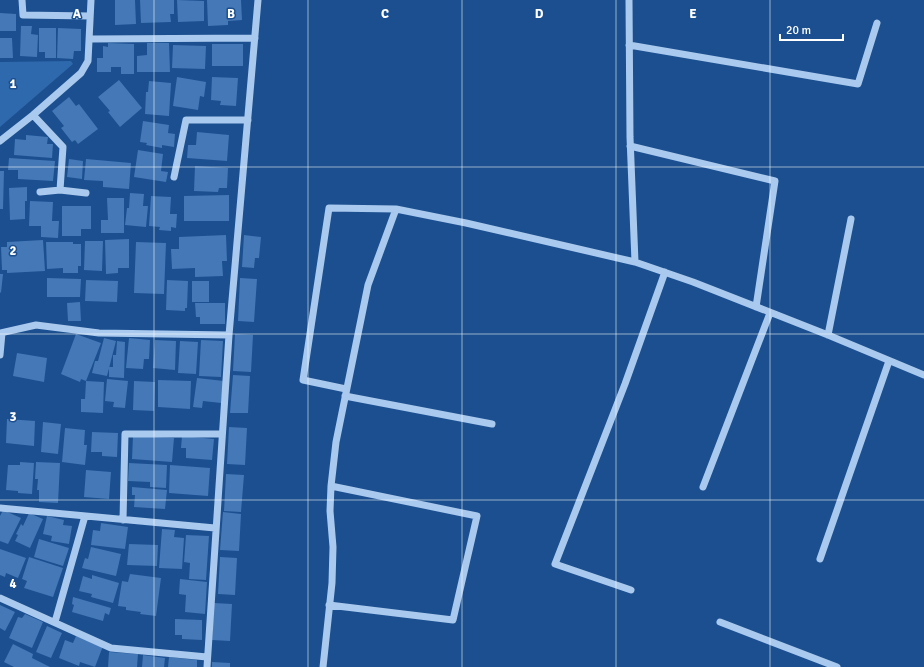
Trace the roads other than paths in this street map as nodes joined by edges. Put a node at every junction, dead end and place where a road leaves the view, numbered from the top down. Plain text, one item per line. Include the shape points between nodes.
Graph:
1 (22, 0) edge
2 (91, 0) edge
3 (258, 0) edge
4 (629, 0) edge
5 (90, 16) junction
6 (877, 23) dead end
7 (255, 38) junction
8 (90, 39) junction
9 (629, 45) junction
10 (33, 116) junction
11 (248, 120) junction
12 (0, 141) edge
13 (630, 146) junction
14 (174, 177) dead end
15 (60, 190) junction
16 (40, 192) dead end
17 (86, 193) dead end
18 (396, 209) junction
19 (851, 218) dead end
20 (635, 262) junction
21 (665, 272) junction
22 (756, 307) junction
23 (770, 313) junction
24 (1, 333) edge
25 (229, 335) junction
26 (828, 335) junction
27 (0, 356) edge
28 (889, 361) junction
29 (924, 375) edge
30 (345, 392) junction
31 (492, 424) dead end
32 (222, 434) junction
33 (331, 486) junction
34 (703, 487) dead end
35 (0, 508) edge
36 (85, 516) junction
37 (123, 520) junction
38 (215, 528) junction
39 (820, 559) dead end
40 (631, 590) dead end
41 (0, 598) edge
42 (329, 605) junction
43 (55, 622) junction
44 (720, 622) dead end
45 (207, 657) junction
46 (206, 667) edge
47 (323, 667) edge
48 (837, 667) edge

1 - 5 street via 23,15
2 - 5 street
3 - 7 street
4 - 9 street
5 - 8 street
6 - 9 street via 858,84
7 - 8 street
7 - 11 street
8 - 10 street via 88,61 81,73
9 - 13 street
10 - 12 street
10 - 15 street via 63,147
11 - 14 street via 186,120
11 - 25 street
13 - 20 street
13 - 22 street via 775,181
15 - 16 street
15 - 17 street
18 - 20 street
18 - 30 street via 368,285
18 - 30 street via 329,208 303,380
19 - 26 street
20 - 21 street
21 - 22 street
21 - 40 street via 556,564
22 - 23 street
23 - 26 street
23 - 34 street
24 - 25 street via 36,325 99,333
24 - 27 street
25 - 32 street
26 - 28 street
28 - 29 street
28 - 39 street
30 - 31 street
30 - 33 street
32 - 37 street via 125,434
32 - 38 street
33 - 42 street via 333,547
33 - 42 street via 477,516 453,620
35 - 36 street
36 - 37 street
36 - 43 street
37 - 38 street
38 - 45 street
41 - 43 street
42 - 47 street
43 - 45 street via 111,648
44 - 48 street
45 - 46 street

